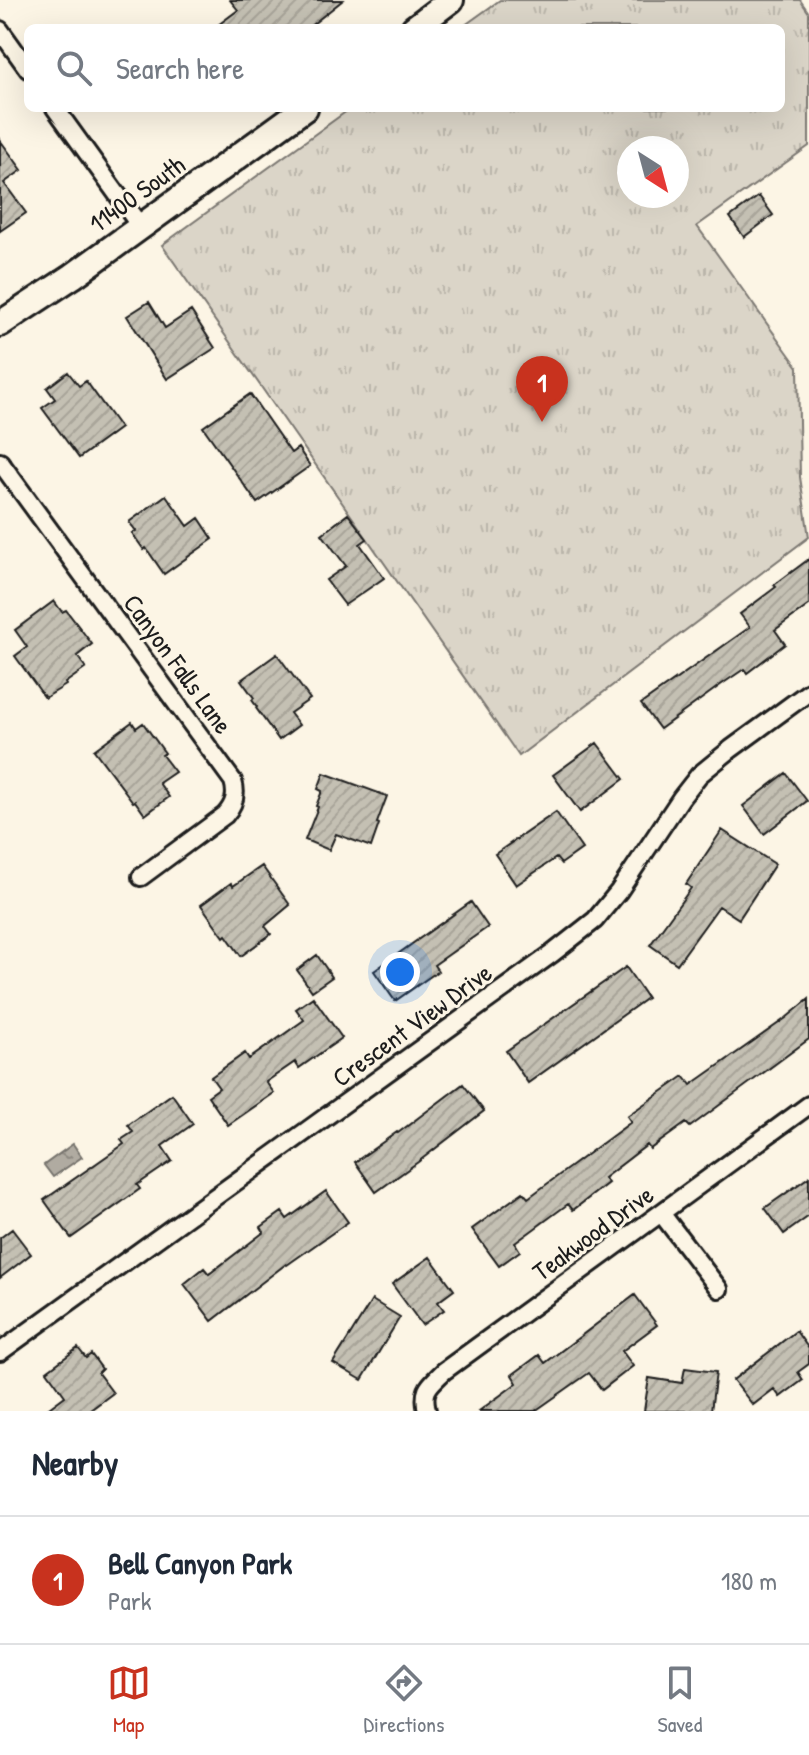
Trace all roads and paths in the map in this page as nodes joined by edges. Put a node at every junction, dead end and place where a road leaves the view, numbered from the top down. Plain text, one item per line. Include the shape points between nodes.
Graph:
1 (451, 0) edge
2 (419, 24) edge
3 (0, 30) edge
4 (24, 63) edge
5 (58, 112) edge
6 (299, 112) edge
7 (140, 226) junction
8 (0, 324) edge
9 (0, 462) edge
10 (809, 692) edge
11 (141, 877) dead end
12 (809, 1105) edge
13 (661, 1213) junction
14 (719, 1289) dead end
15 (0, 1352) edge
16 (427, 1411) edge

1 - 2 street
3 - 4 street
5 - 7 street
6 - 7 street, 11400 South
7 - 8 street, 11400 South
9 - 11 street, Canyon Falls Lane via 233,781 235,795 225,815
10 - 15 street, Crescent View Drive via 699,775 595,920
12 - 13 street, Teakwood Drive
13 - 14 street
13 - 16 street, Teakwood Drive via 444,1371 424,1398

